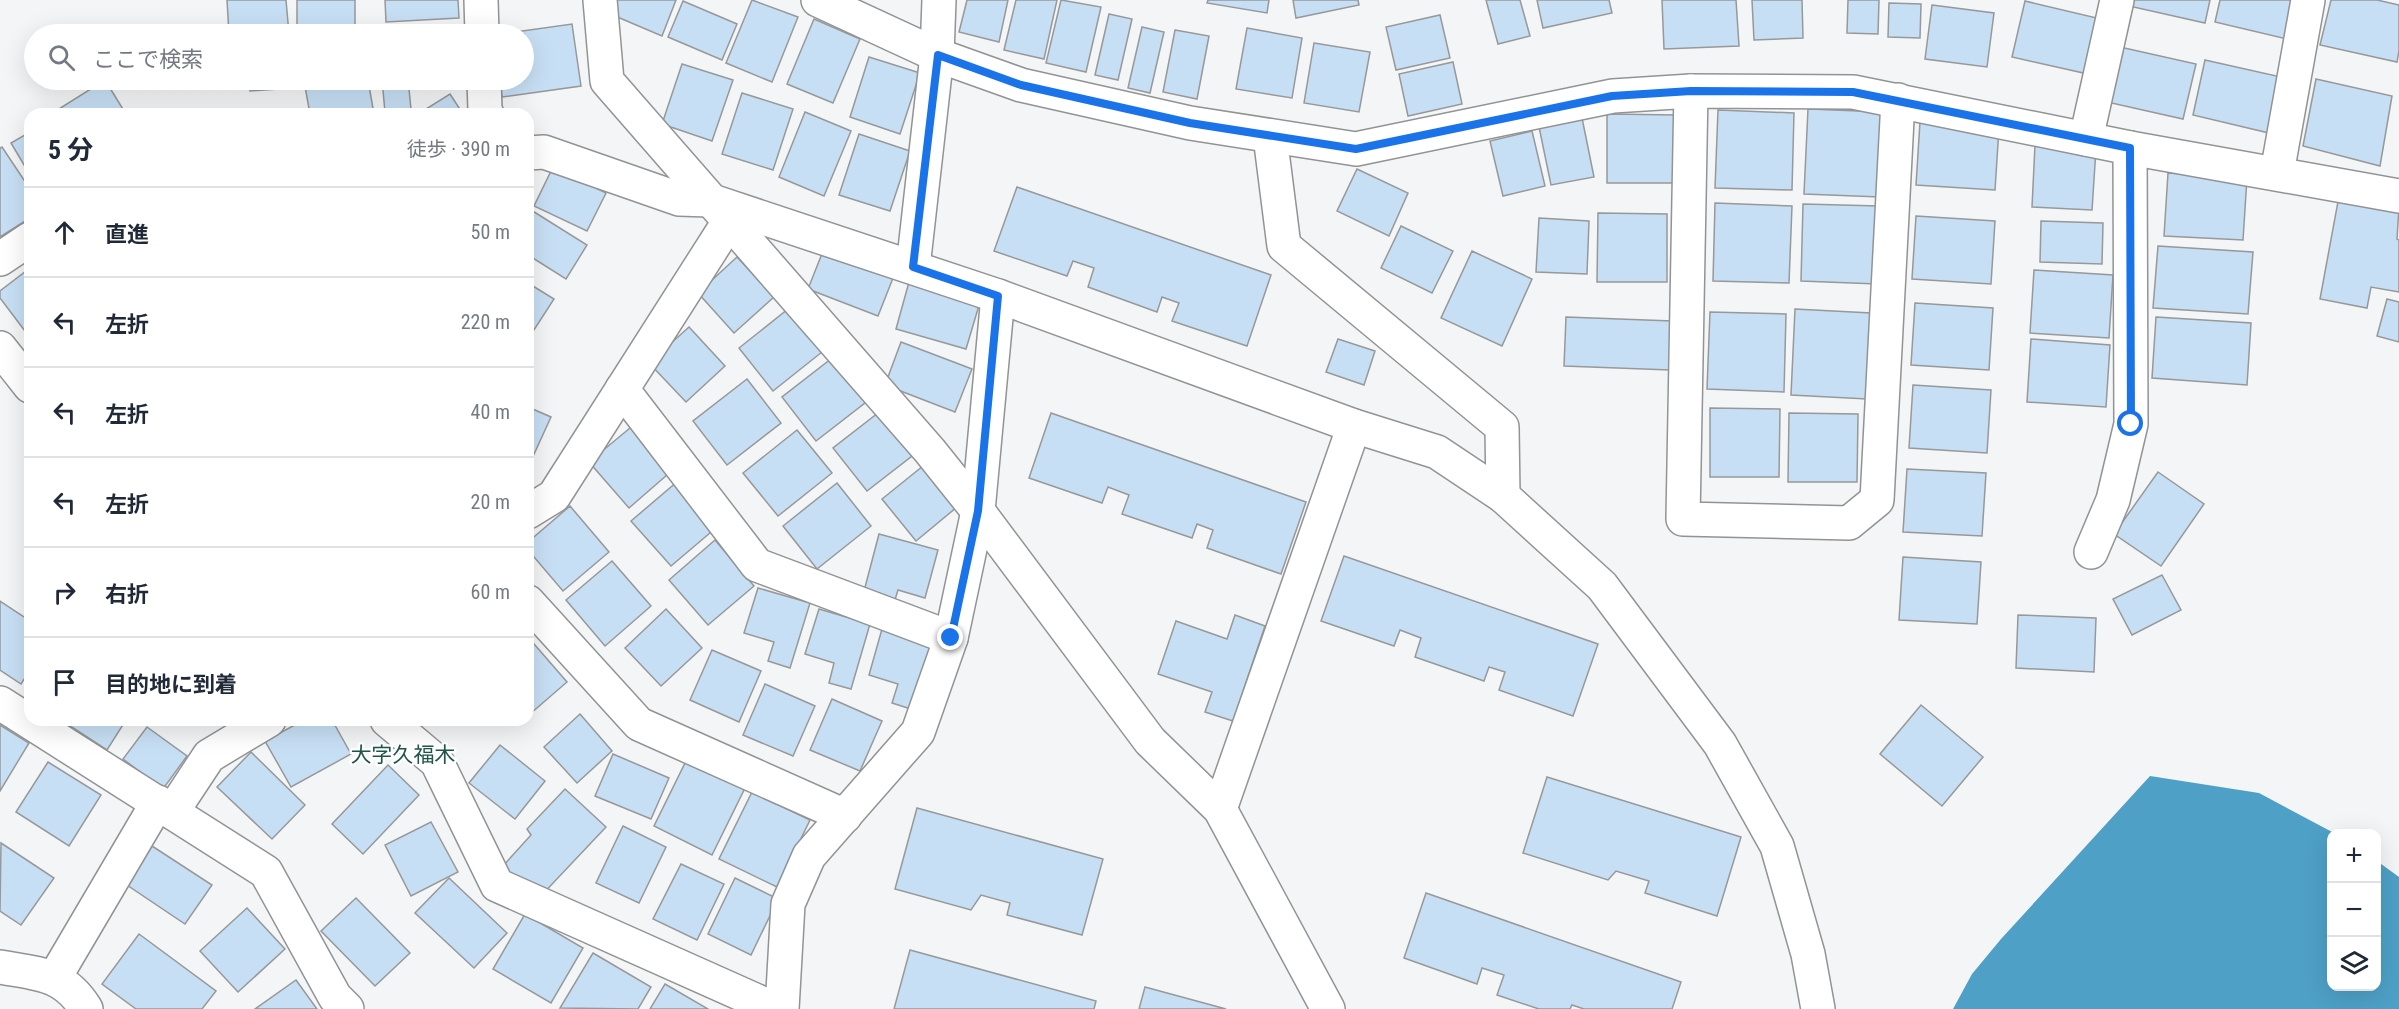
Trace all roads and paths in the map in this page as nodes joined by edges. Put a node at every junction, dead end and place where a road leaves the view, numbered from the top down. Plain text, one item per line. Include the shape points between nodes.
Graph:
1 (481, 0) edge
2 (600, 0) edge
3 (818, 0) edge
4 (939, 0) edge
5 (2118, 0) edge
6 (2308, 0) edge
7 (482, 24) edge
8 (938, 55) junction
9 (484, 90) edge
10 (1691, 91) junction
11 (1898, 100) junction
12 (485, 108) edge
13 (1270, 136) junction
14 (2086, 139) junction
15 (2130, 148) junction
16 (534, 153) edge
17 (2277, 173) junction
18 (2399, 196) edge
19 (720, 210) junction
20 (24, 243) edge
21 (0, 260) edge
22 (913, 267) junction
23 (998, 296) junction
24 (0, 348) edge
25 (24, 378) edge
26 (622, 389) junction
27 (1354, 426) junction
28 (1503, 496) junction
29 (534, 508) edge
30 (978, 511) junction
31 (2091, 552) dead end
32 (534, 609) edge
33 (951, 638) junction
34 (0, 703) edge
35 (24, 718) edge
36 (36, 726) edge
37 (394, 726) edge
38 (231, 729) edge
39 (165, 807) junction
40 (1220, 809) junction
41 (845, 816) junction
42 (0, 967) edge
43 (55, 977) junction
44 (86, 1009) edge
45 (347, 1009) edge
46 (775, 1009) edge
47 (782, 1009) edge
48 (1328, 1009) edge
49 (1818, 1009) edge

1 - 7 street
2 - 19 street via 607,81
3 - 8 street
4 - 8 street
5 - 14 street
6 - 17 street
8 - 13 street via 1021,85 1190,123
8 - 22 street
9 - 12 street
10 - 11 street via 1853,92
10 - 11 street via 1683,519 1849,523 1877,500
10 - 13 street via 1612,96 1356,149
11 - 14 street
13 - 28 street via 1284,246 1502,427
14 - 15 street
15 - 17 street
15 - 31 street via 2131,424 2114,500
16 - 19 street via 544,152
17 - 18 street
19 - 22 street
19 - 26 street
19 - 30 street
20 - 21 street
22 - 23 street
23 - 27 street
23 - 30 street
24 - 25 street
26 - 29 street via 554,496
26 - 33 street via 757,565
27 - 28 street via 1437,452
27 - 40 street
28 - 49 street via 1602,585 1720,744 1778,846 1808,954
30 - 33 street
30 - 40 street via 1150,741
32 - 41 street via 639,724
33 - 41 street via 918,732
34 - 35 street
36 - 39 street
37 - 46 street via 436,762 496,885
38 - 39 street
39 - 43 street
39 - 45 street via 266,873 335,997
40 - 48 street
41 - 47 street via 809,856 788,904
42 - 43 street
43 - 44 street via 77,995

